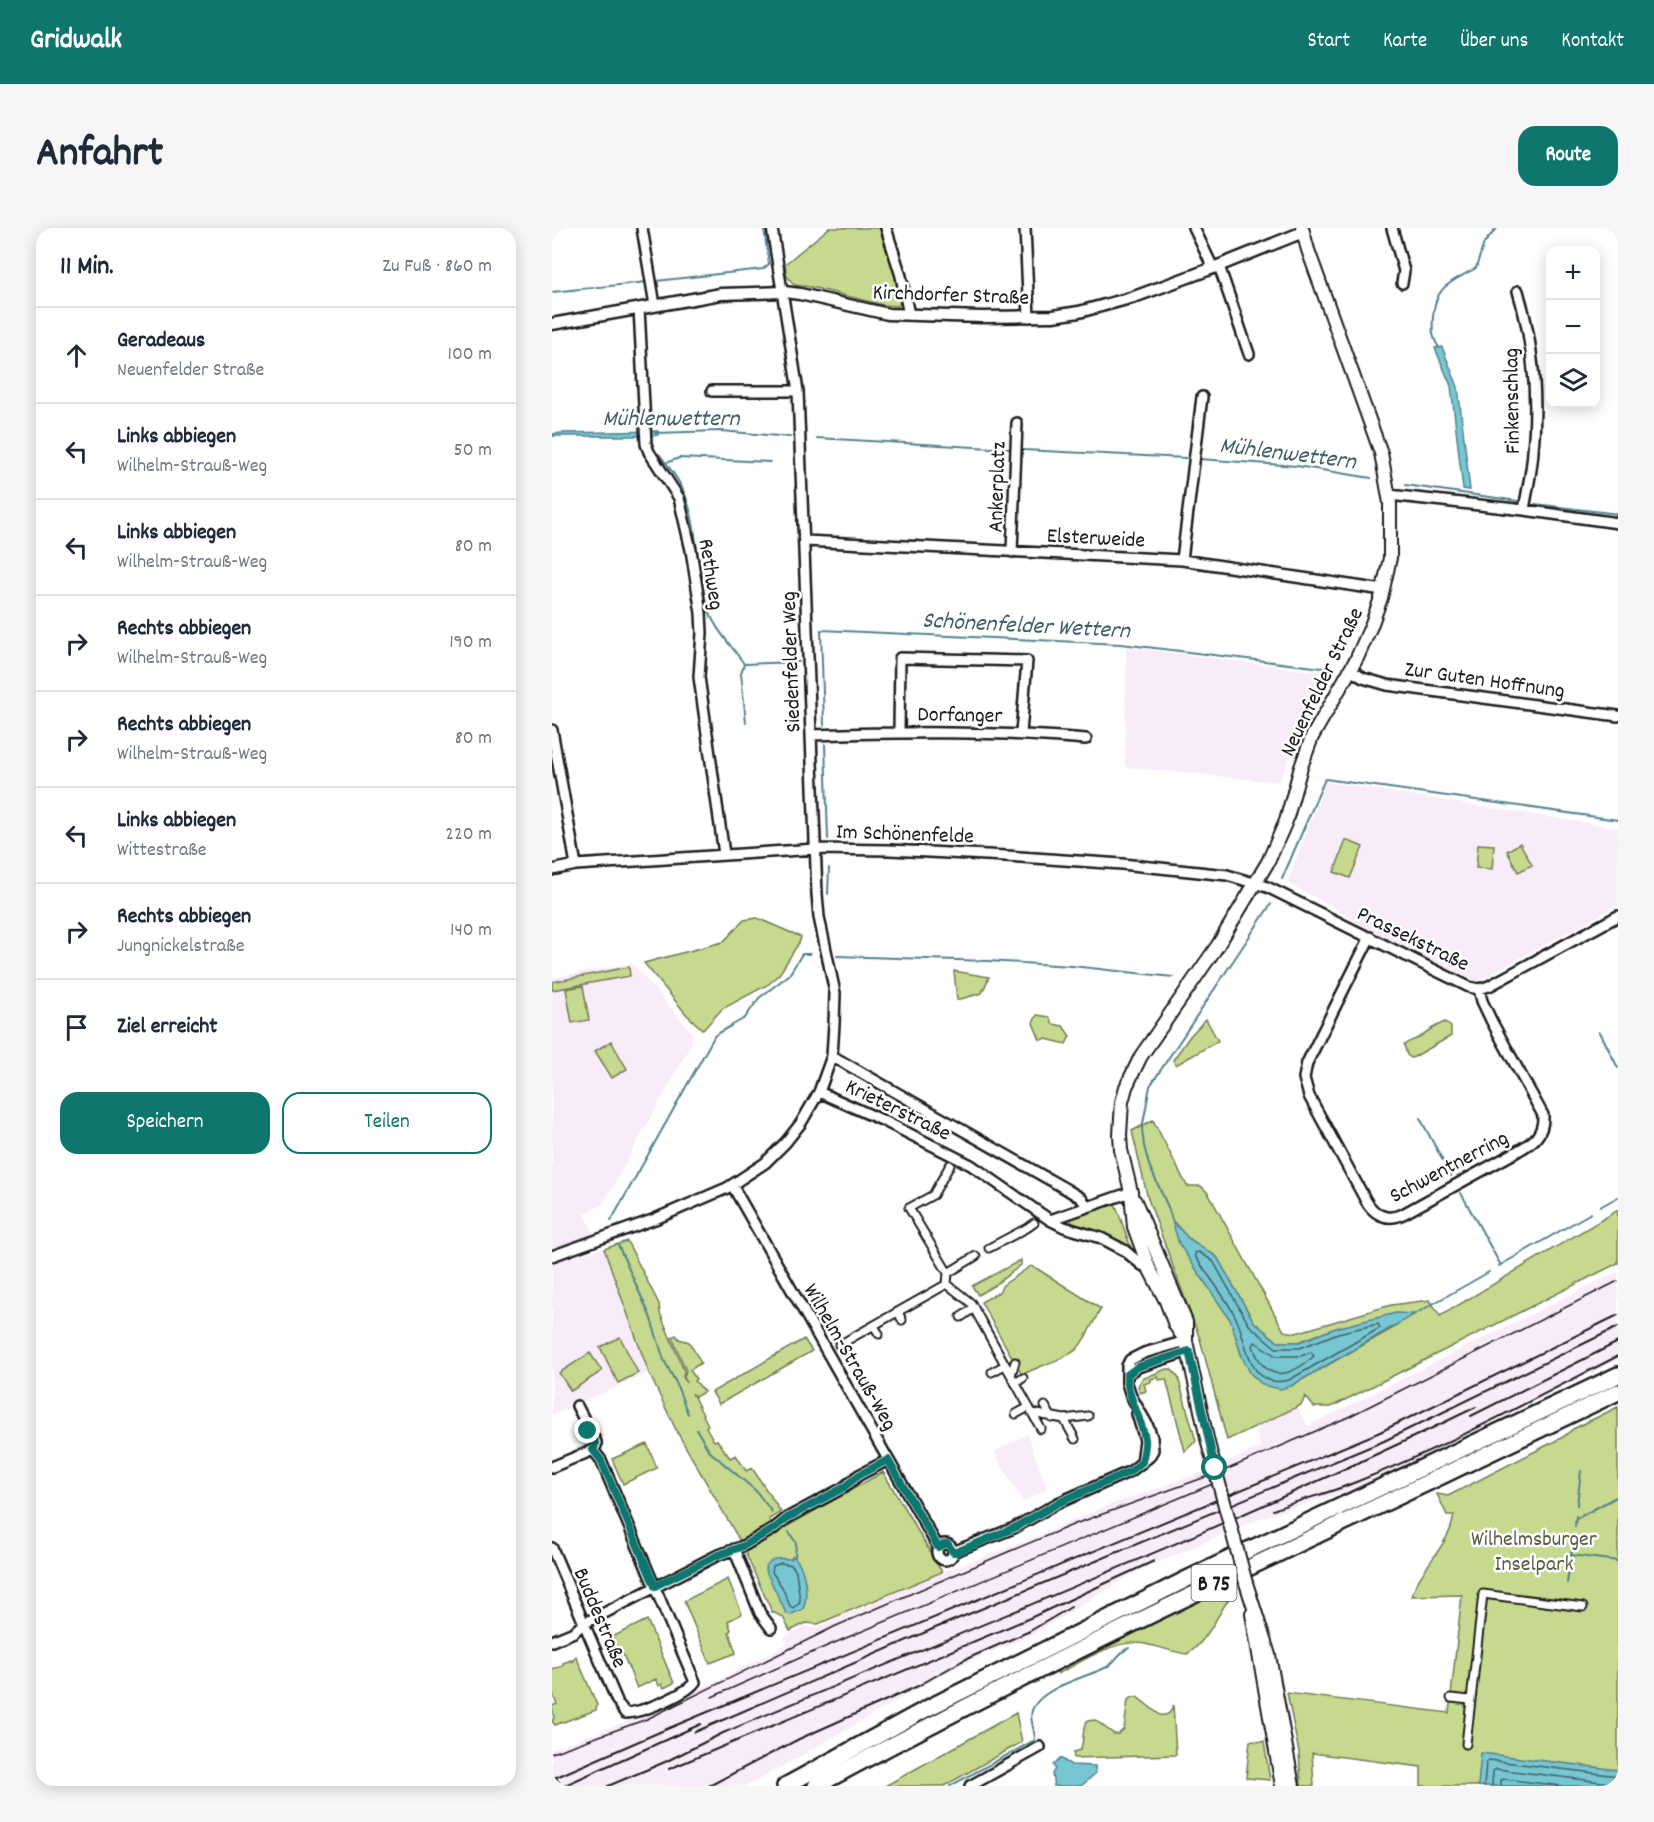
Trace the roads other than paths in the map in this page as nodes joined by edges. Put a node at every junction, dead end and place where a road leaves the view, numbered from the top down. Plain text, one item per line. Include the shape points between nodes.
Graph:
1 (642, 228) edge
2 (772, 228) edge
3 (886, 228) edge
4 (1025, 228) edge
5 (1194, 228) edge
6 (1392, 228) edge
7 (1303, 230) edge
8 (1216, 267) junction
9 (1402, 283) dead end
10 (1518, 291) dead end
11 (784, 292) junction
12 (655, 305) junction
13 (639, 308) junction
14 (909, 315) junction
15 (1029, 317) junction
16 (552, 324) edge
17 (1249, 354) dead end
18 (798, 391) junction
19 (712, 392) dead end
20 (1202, 397) dead end
21 (1017, 423) dead end
22 (1389, 495) junction
23 (1524, 510) junction
24 (1618, 524) edge
25 (805, 541) junction
26 (1012, 552) junction
27 (1182, 560) junction
28 (1383, 591) junction
29 (1350, 670) junction
30 (1618, 716) edge
31 (552, 730) edge
32 (898, 732) junction
33 (1021, 733) junction
34 (811, 735) junction
35 (1086, 739) dead end
36 (816, 849) junction
37 (724, 854) junction
38 (576, 865) junction
39 (552, 870) edge
40 (1256, 882) junction
41 (1618, 916) edge
42 (1370, 937) junction
43 (1479, 989) junction
44 (832, 1056) junction
45 (819, 1092) junction
46 (950, 1166) dead end
47 (732, 1185) junction
48 (1131, 1192) junction
49 (1087, 1206) junction
50 (1050, 1220) junction
51 (1034, 1222) dead end
52 (989, 1248) dead end
53 (552, 1256) edge
54 (976, 1256) dead end
55 (1149, 1268) junction
56 (948, 1273) junction
57 (947, 1284) junction
58 (932, 1293) junction
59 (979, 1299) dead end
60 (936, 1300) dead end
61 (973, 1306) junction
62 (898, 1312) junction
63 (961, 1317) dead end
64 (902, 1320) dead end
65 (874, 1326) junction
66 (879, 1334) dead end
67 (839, 1345) dead end
68 (1187, 1346) junction
69 (1015, 1362) dead end
70 (1005, 1365) junction
71 (992, 1372) dead end
72 (1011, 1375) junction
73 (1618, 1376) edge
74 (1023, 1378) dead end
75 (1015, 1383) junction
76 (1618, 1392) edge
77 (577, 1406) dead end
78 (1046, 1406) dead end
79 (1030, 1410) junction
80 (1016, 1414) dead end
81 (1088, 1416) dead end
82 (1052, 1418) junction
83 (1064, 1419) junction
84 (1041, 1429) dead end
85 (1075, 1439) dead end
86 (593, 1450) junction
87 (888, 1460) junction
88 (552, 1467) edge
89 (552, 1548) edge
90 (734, 1550) junction
91 (655, 1586) junction
92 (1251, 1600) junction
93 (1583, 1607) dead end
94 (583, 1624) junction
95 (771, 1628) dead end
96 (552, 1641) edge
97 (1451, 1698) dead end
98 (1470, 1700) junction
99 (1466, 1744) dead end
100 (1040, 1747) dead end
101 (785, 1786) edge
102 (816, 1786) edge
103 (970, 1786) edge
104 (1282, 1786) edge
105 (1293, 1786) edge

1 - 12 street
2 - 11 street, Siedenfelder Weg
3 - 14 street
4 - 15 street
5 - 8 street
6 - 9 street via 1404,271
7 - 8 street, Kirchdorfer Straße
7 - 22 main road, Neuenfelder Straße via 1377,440
8 - 15 street, Kirchdorfer Straße via 1108,305
8 - 17 street
10 - 23 street, Finkenschlag via 1531,348 1534,394 1533,451
11 - 12 street, Kirchdorfer Straße via 721,294
11 - 14 street, Kirchdorfer Straße via 874,312
11 - 18 street, Siedenfelder Weg
12 - 13 street, Kirchdorfer Straße
13 - 16 street, Kirchdorfer Straße
13 - 37 street, Rethweg via 645,434 649,452 679,498 701,613 699,677
14 - 15 street, Kirchdorfer Straße
18 - 19 street
18 - 25 street, Siedenfelder Weg
20 - 27 street
21 - 26 street, Ankerplatz
22 - 23 street
22 - 28 main road, Neuenfelder Straße via 1390,546
23 - 24 street
25 - 26 street, Elsterweide
25 - 34 street, Siedenfelder Weg
26 - 27 street, Elsterweide
27 - 28 street, Elsterweide
28 - 29 main road, Neuenfelder Straße
29 - 30 street, Zur Guten Hoffnung via 1387,684
29 - 40 main road, Neuenfelder Straße via 1312,737 1282,831
31 - 38 street
32 - 33 street, Dorfanger
32 - 33 street, Dorfanger via 900,658 1027,661
32 - 34 street, Dorfanger
33 - 35 street, Dorfanger
34 - 36 street, Siedenfelder Weg
36 - 37 street, Im Schönenfelde
36 - 40 street, Im Schönenfelde via 1122,864 1227,875
36 - 44 street, Siedenfelder Weg via 819,917 835,993
37 - 38 street, Im Schönenfelde
38 - 39 street, Im Schönenfelde
40 - 42 street, Prassekstraße
40 - 48 main road, Neuenfelder Straße via 1218,945 1141,1056 1126,1087 1120,1135
41 - 43 street, Prassekstraße
42 - 43 street, Prassekstraße
42 - 43 street, Schwentnerring via 1307,1063 1304,1078 1305,1087 1370,1208 1384,1217 1400,1216 1534,1142 1544,1125 1543,1115 1492,1023
44 - 45 street, Siedenfelder Weg
44 - 49 street via 1066,1189
45 - 47 street, Krieterstraße via 786,1142 765,1163
45 - 50 street, Krieterstraße via 971,1165
46 - 56 street via 933,1195 909,1208
47 - 53 street, Krieterstraße via 655,1219
47 - 87 street, Wilhelm-Strauß-Weg
48 - 49 street
48 - 55 main road, Neuenfelder Straße via 1134,1227
48 - 68 main road, Neuenfelder Straße via 1186,1322
49 - 50 street
50 - 55 street, Krieterstraße via 1101,1238
51 - 52 street
54 - 56 street
55 - 68 main road, Neuenfelder Straße
56 - 57 street
57 - 58 street
57 - 61 street
58 - 60 street
58 - 62 street
59 - 61 street
61 - 63 street
61 - 70 street
62 - 64 street
62 - 65 street
65 - 66 street
65 - 67 street
68 - 87 street, Wilhelm-Strauß-Weg via 1127,1375 1145,1440 1142,1462 1014,1528 953,1552 948,1544 938,1547
68 - 92 main road, Neuenfelder Straße, bridge via 1208,1443
69 - 72 street
70 - 71 street
70 - 72 street
72 - 75 street
73 - 101 highway, B 75 via 1165,1589 928,1708
74 - 75 street
75 - 79 street
76 - 102 highway, B 75 via 1194,1592 969,1704
77 - 86 street via 596,1442
78 - 82 street
79 - 80 street
79 - 82 street
79 - 84 street
81 - 83 street
82 - 83 street
83 - 85 street
86 - 88 street
86 - 91 street via 601,1460
87 - 90 street
89 - 94 street, Buddestraße
90 - 91 street
90 - 95 street via 760,1613
91 - 94 street
91 - 94 street, Buddestraße via 695,1683 679,1694 642,1710 621,1707
92 - 104 main road, Neuenfelder Straße
92 - 105 main road, Neuenfelder Straße via 1269,1655
93 - 98 street via 1483,1594
94 - 96 street
97 - 98 street
98 - 99 street
100 - 103 street

